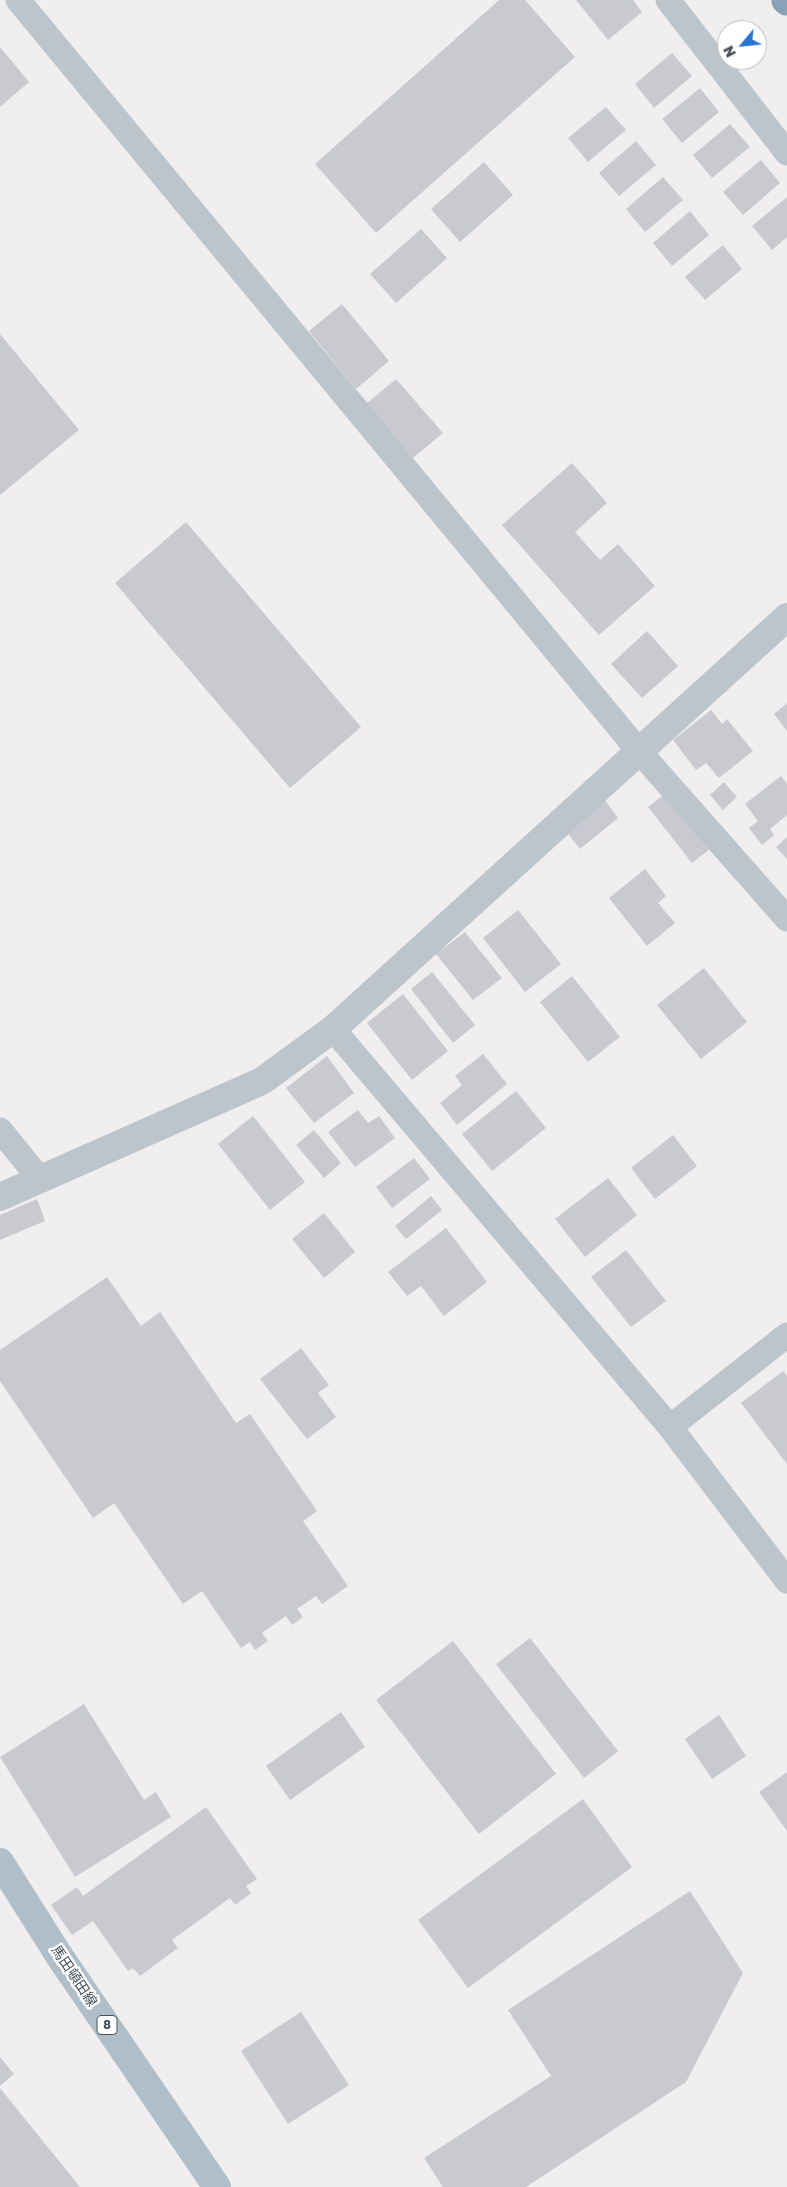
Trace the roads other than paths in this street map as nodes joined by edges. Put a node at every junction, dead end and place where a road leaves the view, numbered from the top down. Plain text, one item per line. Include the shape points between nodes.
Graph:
1 (18, 0) edge
2 (668, 0) edge
3 (787, 153) edge
4 (787, 617) edge
5 (638, 750) junction
6 (787, 918) edge
7 (333, 1029) junction
8 (0, 1130) edge
9 (40, 1179) junction
10 (0, 1197) edge
11 (787, 1335) edge
12 (670, 1427) junction
13 (787, 1581) edge
14 (0, 1862) edge
15 (217, 2187) edge

1 - 5 street
2 - 3 street
4 - 5 street
5 - 6 street
5 - 7 street
7 - 9 street via 262,1081
7 - 12 street
8 - 9 street
9 - 10 street
11 - 12 street
12 - 13 street
14 - 15 main road, 馬田頓田線 / 8

